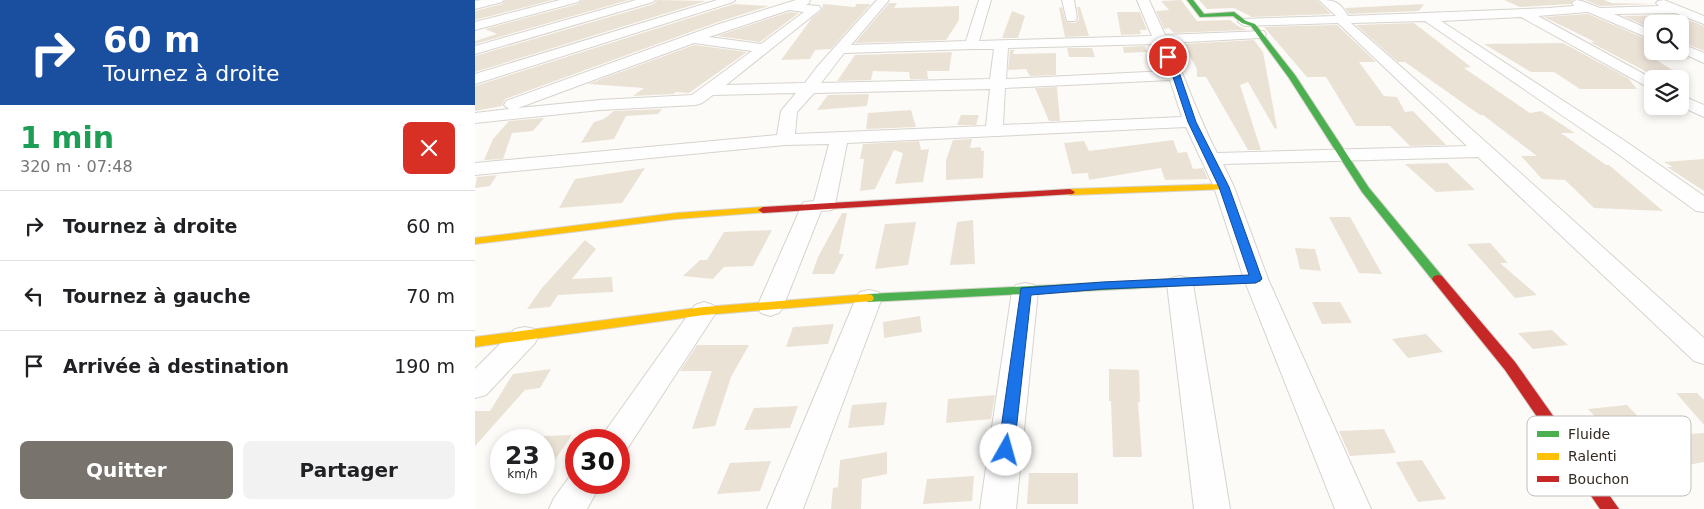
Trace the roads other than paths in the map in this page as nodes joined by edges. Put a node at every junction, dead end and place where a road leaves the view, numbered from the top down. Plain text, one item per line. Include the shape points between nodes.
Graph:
1 (498, 0) edge
2 (574, 0) edge
3 (649, 0) edge
4 (729, 0) edge
5 (807, 0) edge
6 (883, 0) edge
7 (985, 0) edge
8 (1068, 0) edge
9 (1143, 0) edge
10 (1190, 0) edge
11 (1325, 0) edge
12 (1571, 0) edge
13 (1653, 0) edge
14 (1512, 3) dead end
15 (475, 5) edge
16 (791, 6) junction
17 (1677, 9) junction
18 (1595, 10) junction
19 (1530, 14) junction
20 (674, 17) junction
21 (1071, 18) dead end
22 (1430, 19) junction
23 (1345, 20) junction
24 (1704, 20) edge
25 (1244, 22) junction
26 (475, 26) edge
27 (724, 27) junction
28 (785, 31) junction
29 (1644, 32) edge
30 (1259, 34) junction
31 (693, 38) junction
32 (1160, 40) junction
33 (1001, 44) junction
34 (971, 46) junction
35 (1704, 46) edge
36 (1689, 47) edge
37 (763, 48) junction
38 (841, 49) junction
39 (475, 50) edge
40 (1689, 52) edge
41 (1704, 59) edge
42 (1176, 75) junction
43 (475, 79) edge
44 (1644, 80) edge
45 (997, 84) junction
46 (810, 88) junction
47 (709, 90) junction
48 (1689, 104) edge
49 (1704, 112) edge
50 (478, 117) edge
51 (1192, 122) junction
52 (994, 132) junction
53 (839, 138) junction
54 (785, 140) junction
55 (1483, 151) junction
56 (1344, 155) junction
57 (1209, 159) junction
58 (475, 169) edge
59 (1224, 187) junction
60 (818, 206) junction
61 (1704, 206) edge
62 (475, 241) edge
63 (1256, 279) junction
64 (1180, 284) junction
65 (1025, 291) junction
66 (869, 298) junction
67 (769, 307) junction
68 (704, 311) junction
69 (525, 336) junction
70 (475, 342) edge
71 (1698, 343) edge
72 (475, 387) edge
73 (1545, 416) edge
74 (623, 429) edge
75 (577, 494) edge
76 (1601, 496) edge
77 (567, 509) edge
78 (785, 509) edge
79 (999, 509) edge
80 (1212, 509) edge
81 (1353, 509) edge
82 (1610, 509) edge

1 - 15 street
2 - 26 street
3 - 39 street
4 - 20 street
5 - 16 street
6 - 38 street
7 - 34 street
8 - 21 street
9 - 32 street
10 - 25 street via 1202,16 1234,14
11 - 23 street via 1339,9
12 - 18 street
13 - 17 street
14 - 19 street
16 - 27 street
16 - 28 street via 815,9
17 - 18 street
17 - 24 street
18 - 19 street
18 - 29 street
19 - 22 street
19 - 44 street
20 - 27 street
20 - 43 street
22 - 23 street
22 - 61 street
23 - 25 street
23 - 55 street via 1345,24
25 - 30 street via 1253,25
27 - 28 street
27 - 31 street
28 - 37 street
30 - 32 street
30 - 56 street
31 - 37 street
31 - 50 street
32 - 33 street
32 - 42 street
33 - 34 street
33 - 45 street
34 - 38 street
35 - 36 street
37 - 47 street
38 - 46 street
40 - 41 street
42 - 45 street
42 - 51 street
45 - 46 street
45 - 52 street
46 - 47 street
46 - 54 street via 789,111
47 - 50 street via 696,100
48 - 49 street
51 - 52 street
51 - 57 street
52 - 53 street
53 - 54 street
53 - 60 street
54 - 58 street
55 - 56 street
55 - 71 street
56 - 57 street
56 - 73 street via 1365,190 1510,366
57 - 59 street
59 - 60 street via 999,195
59 - 63 street
60 - 62 street via 677,216
60 - 67 street
63 - 64 street
63 - 81 street
64 - 65 street
64 - 80 street
65 - 66 street
65 - 79 street
66 - 67 street
66 - 78 street
67 - 68 street
68 - 69 street
68 - 74 street
69 - 70 street
69 - 72 street
75 - 77 street
76 - 82 street

